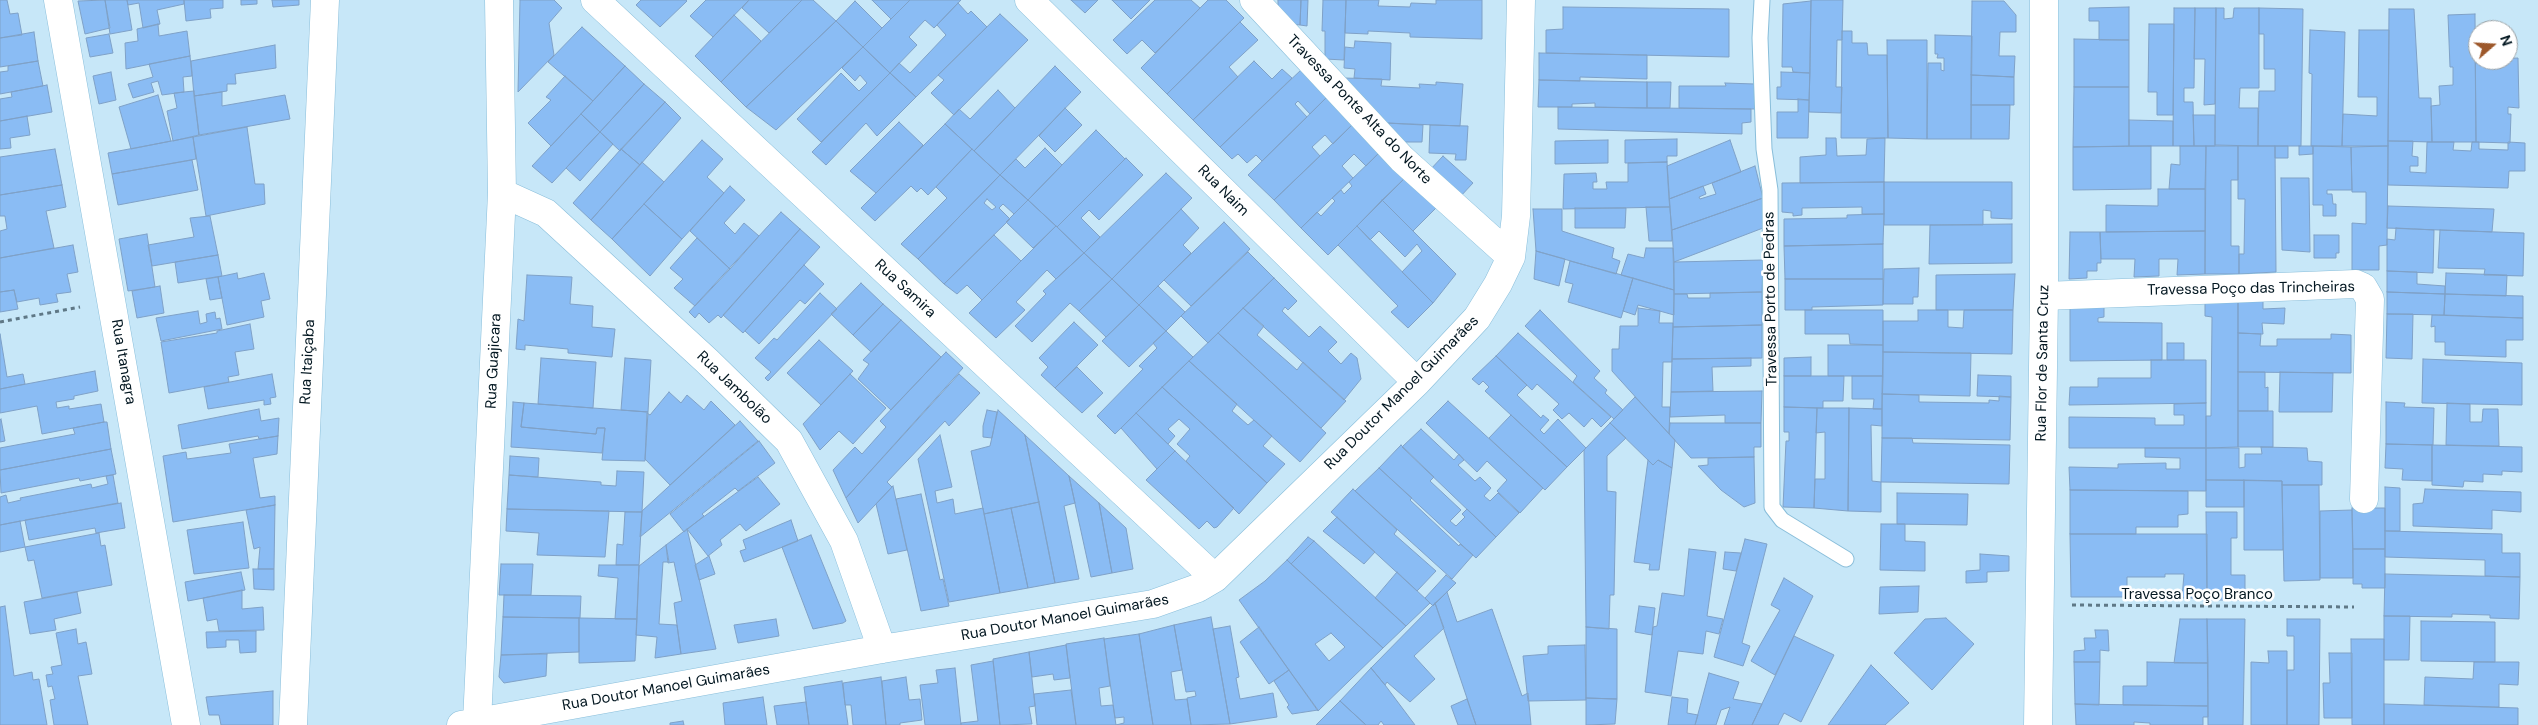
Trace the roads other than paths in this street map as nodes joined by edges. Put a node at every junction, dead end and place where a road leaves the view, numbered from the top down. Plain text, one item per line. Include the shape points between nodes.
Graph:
1 (58, 0) edge
2 (325, 0) edge
3 (498, 0) edge
4 (595, 0) edge
5 (1029, 0) edge
6 (1254, 0) edge
7 (1521, 0) edge
8 (1762, 0) edge
9 (2044, 0) edge
10 (502, 193) junction
11 (1511, 257) junction
12 (2044, 296) junction
13 (1417, 382) junction
14 (2364, 499) dead end
15 (1846, 559) dead end
16 (1214, 578) junction
17 (882, 649) junction
18 (469, 724) edge
19 (186, 725) edge
20 (293, 725) edge
21 (2038, 725) edge

1 - 19 street, Rua Itanagra
2 - 20 street, Rua Itaiçaba
3 - 10 street, Rua Guajicara
4 - 16 street, Rua Samira
5 - 13 street, Rua Naim
6 - 11 street, Travessa Ponte Alta do Norte via 1402,159
7 - 11 street, Rua Doutor Manoel Guimarães via 1516,216
8 - 15 lane, Travessa Porto de Pedras via 1760,38 1764,149 1770,190 1772,507 1782,520
9 - 12 street, Rua Flor de Santa Cruz
10 - 17 street, Rua Jambolão via 546,213 789,441 844,542
10 - 18 street, Rua Guajicara
11 - 13 street, Rua Doutor Manoel Guimarães via 1477,318
12 - 14 street, Travessa Poço das Trincheiras via 2356,284 2363,287 2370,299
12 - 21 street, Rua Flor de Santa Cruz
13 - 16 street, Rua Doutor Manoel Guimarães
16 - 17 street, Rua Doutor Manoel Guimarães via 1198,588 1153,604
17 - 18 street, Rua Doutor Manoel Guimarães

